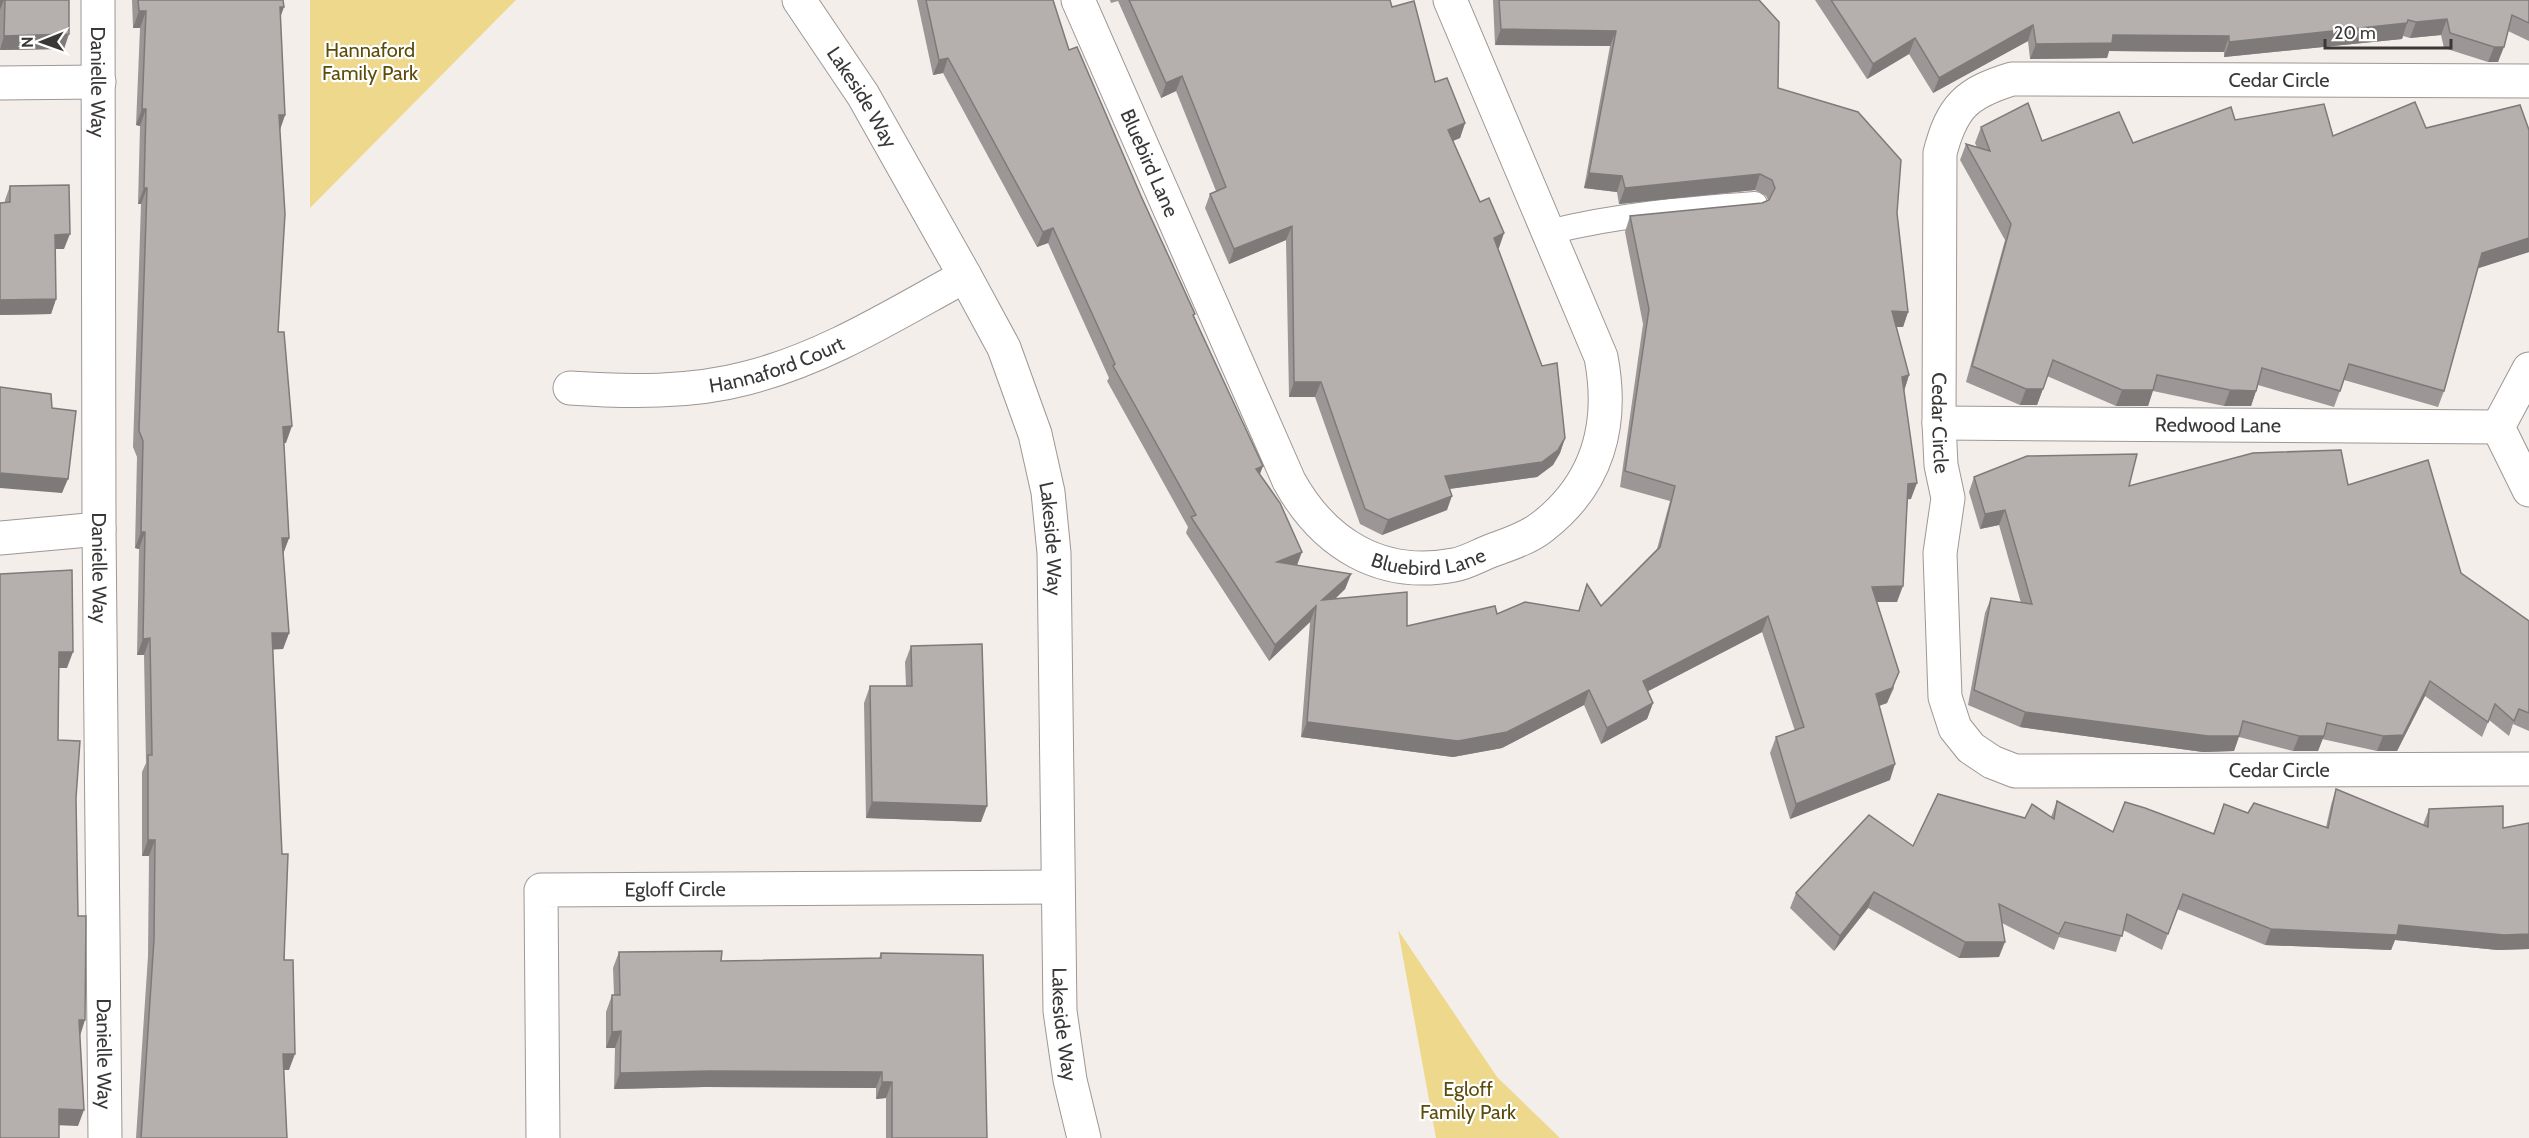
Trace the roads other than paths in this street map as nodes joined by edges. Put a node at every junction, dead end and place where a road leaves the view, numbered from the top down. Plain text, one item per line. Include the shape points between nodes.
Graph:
1 (98, 0) edge
2 (800, 0) edge
3 (1078, 0) edge
4 (1450, 0) edge
5 (2529, 81) edge
6 (99, 82) junction
7 (0, 83) edge
8 (1755, 204) edge
9 (1549, 232) junction
10 (965, 276) junction
11 (2529, 369) edge
12 (570, 388) dead end
13 (1939, 423) junction
14 (2498, 427) junction
15 (2529, 490) edge
16 (99, 529) junction
17 (0, 538) edge
18 (2529, 769) edge
19 (1057, 887) junction
20 (105, 1138) edge
21 (543, 1138) edge
22 (1084, 1138) edge

1 - 6 street, Danielle Way
2 - 10 street, Lakeside Way via 863,95
3 - 9 street, Bluebird Lane via 1289,481 1303,506 1347,548 1410,568 1455,565 1541,528 1576,494 1594,463 1606,421 1607,386 1601,357
4 - 9 street, Bluebird Lane
5 - 13 street, Cedar Circle via 2012,80 1985,88 1962,104 1947,127 1940,153
6 - 7 street
6 - 16 street, Danielle Way
8 - 9 lane via 1659,211
10 - 12 street, Hannaford Court via 840,344 745,379 679,389
10 - 19 street, Lakeside Way via 1004,348 1035,434 1048,492 1054,553
11 - 14 street
13 - 14 street, Redwood Lane
13 - 18 street, Cedar Circle via 1941,465 1948,498 1940,553 1945,698 1955,728 1971,748 1992,762 2015,771
14 - 15 street
16 - 17 street
16 - 20 street, Danielle Way
19 - 21 street, Egloff Circle via 541,890
19 - 22 street, Lakeside Way via 1060,1011

